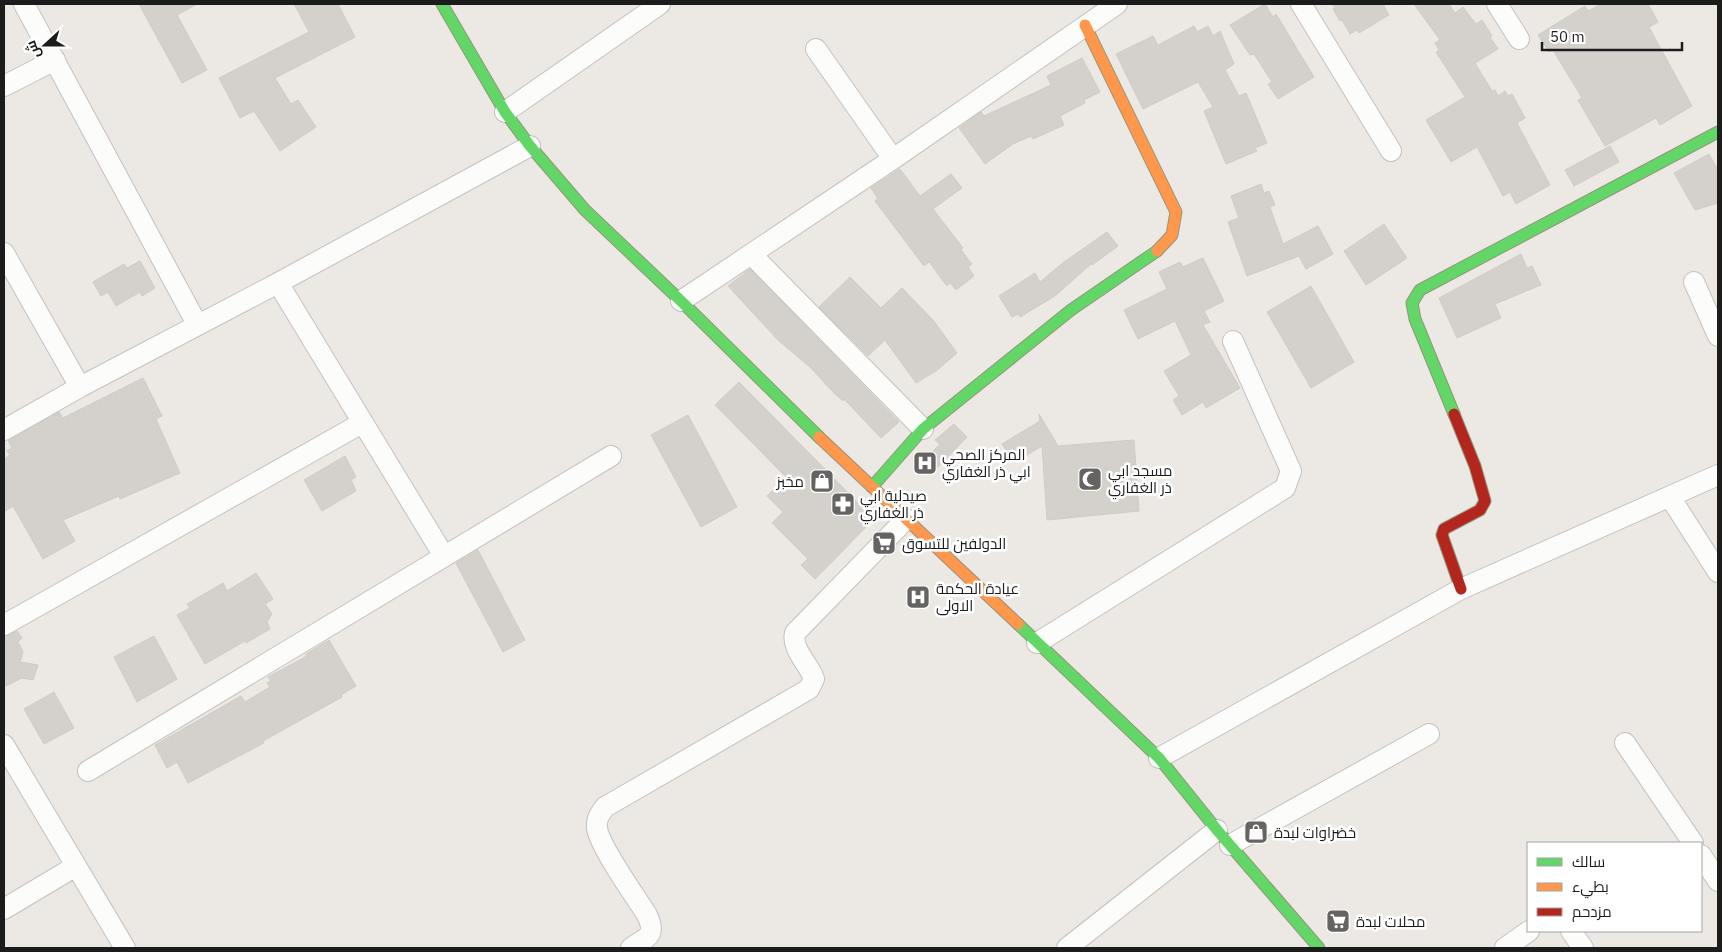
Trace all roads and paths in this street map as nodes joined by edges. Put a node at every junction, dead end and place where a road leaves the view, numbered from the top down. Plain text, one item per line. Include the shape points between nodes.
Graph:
1 (24, 4) edge
2 (442, 4) edge
3 (660, 4) edge
4 (1117, 4) edge
5 (1301, 4) edge
6 (1497, 4) edge
7 (1085, 26) junction
8 (1519, 39) dead end
9 (816, 49) dead end
10 (55, 60) junction
11 (4, 86) edge
12 (505, 112) junction
13 (1718, 132) edge
14 (530, 146) junction
15 (1391, 151) dead end
16 (893, 159) junction
17 (4, 253) edge
18 (751, 254) junction
19 (1694, 282) dead end
20 (278, 283) junction
21 (681, 301) junction
22 (197, 324) junction
23 (1718, 336) edge
24 (1233, 341) dead end
25 (80, 387) junction
26 (362, 423) junction
27 (923, 429) junction
28 (4, 430) edge
29 (611, 456) dead end
30 (1718, 475) edge
31 (872, 487) junction
32 (1670, 497) junction
33 (906, 519) junction
34 (444, 556) junction
35 (1718, 572) edge
36 (1461, 589) junction
37 (4, 625) edge
38 (1037, 643) junction
39 (1429, 734) dead end
40 (1625, 743) dead end
41 (4, 745) edge
42 (1159, 758) junction
43 (88, 771) dead end
44 (1224, 837) junction
45 (1692, 842) edge
46 (1702, 857) edge
47 (76, 866) junction
48 (1718, 881) edge
49 (4, 909) edge
50 (1528, 932) edge
51 (1572, 932) edge
52 (125, 948) edge
53 (631, 948) edge
54 (1067, 948) edge
55 (1319, 948) edge
56 (1505, 948) edge
57 (1583, 948) edge

1 - 10 street
2 - 12 street
3 - 12 street
4 - 7 street
5 - 15 street
6 - 8 street
7 - 16 street
7 - 27 street via 1176,212 1176,231 1169,242 1071,310
9 - 16 street
10 - 11 street
10 - 22 street
12 - 14 street
13 - 36 street via 1420,290 1412,304 1415,319 1475,466 1485,501 1480,510 1448,526 1442,535
14 - 20 street
14 - 21 street via 585,210
16 - 18 street
17 - 25 street
18 - 21 street
18 - 27 street
19 - 23 street
20 - 22 street
20 - 26 street
21 - 31 street
22 - 25 street
24 - 38 street via 1291,471 1285,488
25 - 28 street
26 - 34 street
26 - 37 street
27 - 31 street
29 - 34 street
30 - 32 street
31 - 33 street
32 - 35 street
32 - 36 street
33 - 38 street
33 - 53 street via 795,633 796,646 814,678 809,689 605,807 598,816 598,829 606,848 648,915 652,927 651,934
34 - 43 street
36 - 42 street
38 - 42 street
39 - 44 street
40 - 45 street
41 - 47 street
42 - 44 street
44 - 54 street
44 - 55 street
46 - 48 street
47 - 49 street
47 - 52 street
50 - 56 street
51 - 57 street

